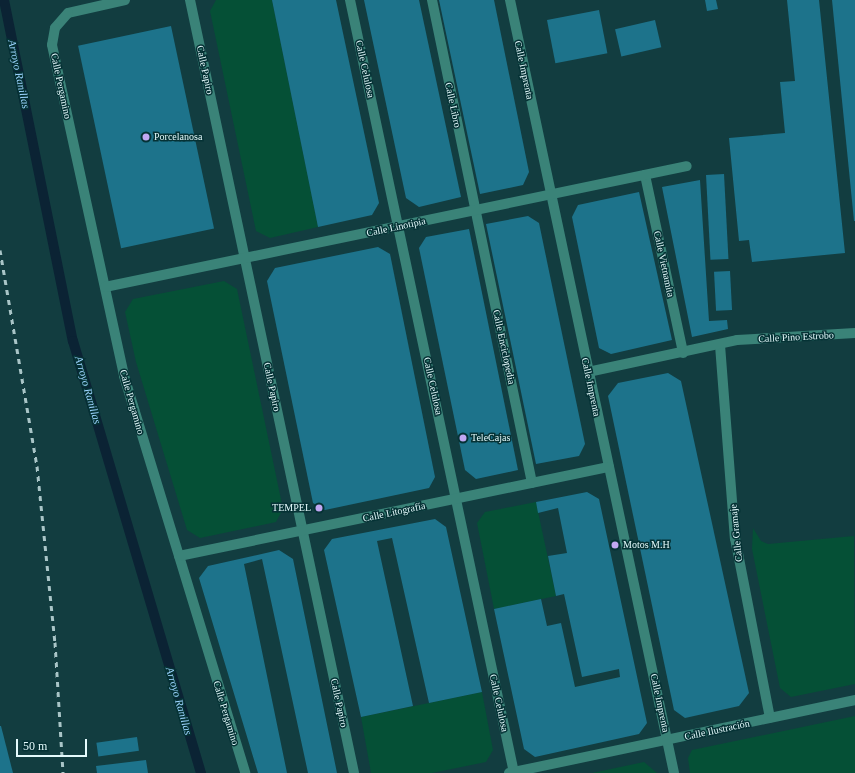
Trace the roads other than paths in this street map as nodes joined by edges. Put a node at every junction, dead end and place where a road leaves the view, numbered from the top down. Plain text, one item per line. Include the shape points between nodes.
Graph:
1 (125, 0) edge
2 (190, 0) edge
3 (350, 0) edge
4 (432, 0) edge
5 (510, 0) edge
6 (687, 166) dead end
7 (646, 175) junction
8 (550, 195) junction
9 (475, 210) junction
10 (399, 226) junction
11 (245, 258) junction
12 (105, 287) junction
13 (855, 333) edge
14 (720, 346) junction
15 (683, 353) junction
16 (588, 372) junction
17 (609, 467) junction
18 (532, 483) junction
19 (456, 499) junction
20 (303, 530) junction
21 (179, 556) junction
22 (855, 700) edge
23 (770, 718) junction
24 (668, 740) junction
25 (245, 773) edge
26 (354, 773) edge
27 (512, 773) edge
28 (674, 773) edge

1 - 12 street, Calle Pergamino via 73,11 56,25 52,45
2 - 11 street, Calle Papiro
3 - 10 street, Calle Celulosa
4 - 9 street, Calle Libro
5 - 8 street, Calle Imprenta
6 - 7 street, Calle Linotipia
7 - 8 street, Calle Linotipia
7 - 15 street, Calle Vietnamita
8 - 9 street, Calle Linotipia
8 - 16 street, Calle Imprenta
9 - 10 street, Calle Linotipia
9 - 18 street, Calle Enciclopedia
10 - 11 street, Calle Linotipia
10 - 19 street, Calle Celulosa
11 - 12 street, Calle Linotipia
11 - 20 street, Calle Papiro
12 - 21 street, Calle Pergamino via 124,376
13 - 14 street, Calle Pino Estrobo via 737,340
14 - 15 street, Calle Pino Estrobo
14 - 23 street, Calle Gramaje via 735,538
15 - 16 street, Calle Pino Estrobo
16 - 17 street, Calle Imprenta
17 - 18 street, Calle Litografía
17 - 24 street, Calle Imprenta
18 - 19 street, Calle Litografía
19 - 20 street, Calle Litografía
19 - 27 street, Calle Celulosa
20 - 21 street, Calle Litografía
20 - 26 street, Calle Papiro
21 - 25 street, Calle Pergamino
22 - 23 street, Calle Ilustración
23 - 24 street, Calle Ilustración
24 - 27 street, Calle Ilustración
24 - 28 street, Calle Imprenta

